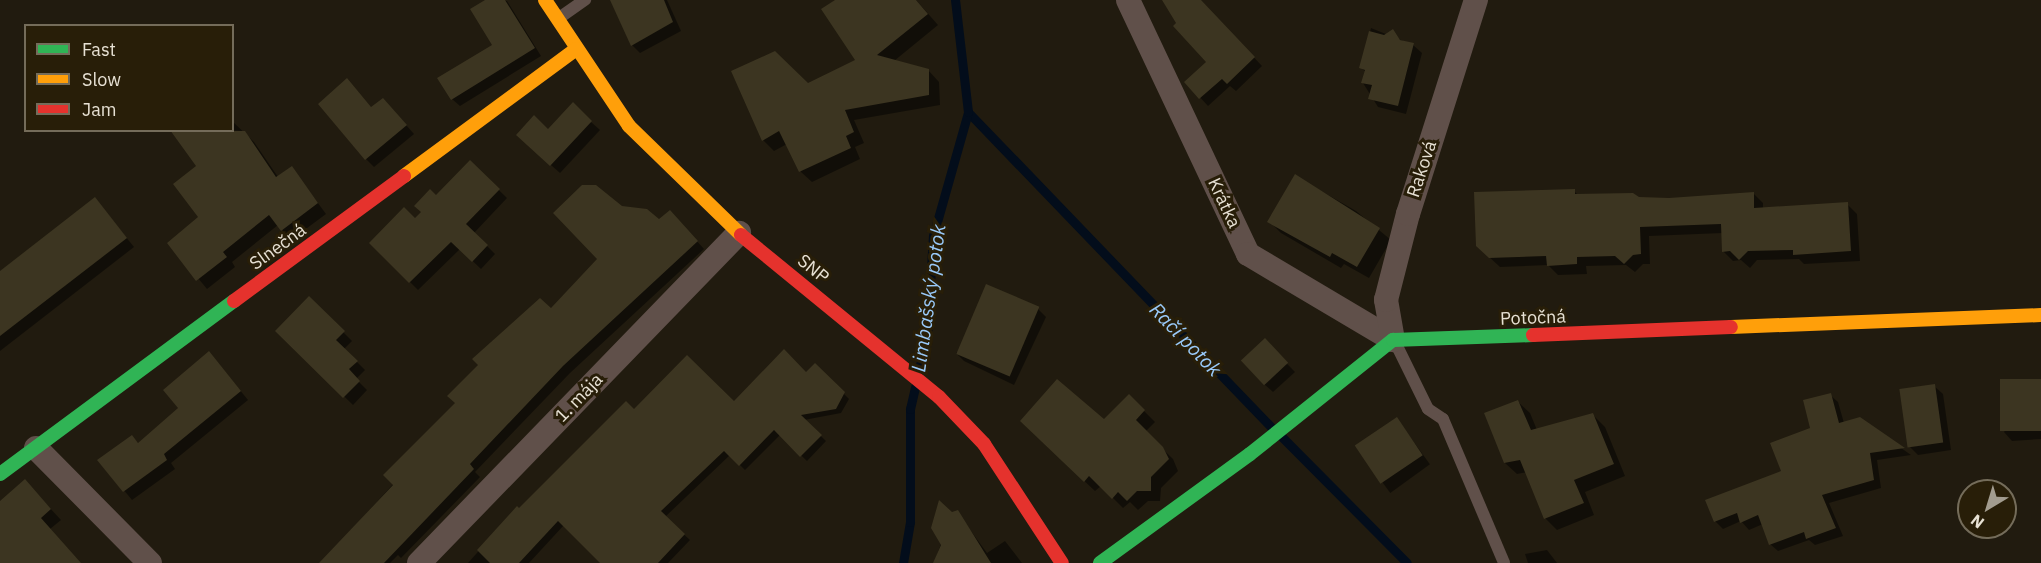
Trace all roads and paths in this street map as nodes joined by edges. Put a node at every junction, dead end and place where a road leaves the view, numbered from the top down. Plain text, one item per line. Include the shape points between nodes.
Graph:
1 (544, 0) edge
2 (585, 0) edge
3 (1128, 0) edge
4 (1476, 0) edge
5 (556, 19) junction
6 (576, 49) junction
7 (739, 232) junction
8 (2041, 315) edge
9 (1393, 340) junction
10 (36, 448) junction
11 (0, 474) edge
12 (150, 563) edge
13 (419, 563) edge
14 (1062, 563) edge
15 (1100, 563) edge
16 (1504, 563) edge

1 - 5 street, SNP
2 - 5 lane
3 - 9 street, Krátka via 1248,254
4 - 9 street, Raková via 1408,214 1386,300
5 - 6 street, SNP
6 - 7 street, SNP via 629,126
6 - 10 street, Slnečná
7 - 13 street, 1. mája
7 - 14 street, SNP via 939,397 984,444
8 - 9 street, Potočná
9 - 15 street via 1250,454
9 - 16 lane via 1428,409 1443,419
10 - 11 street, Slnečná
10 - 12 street

